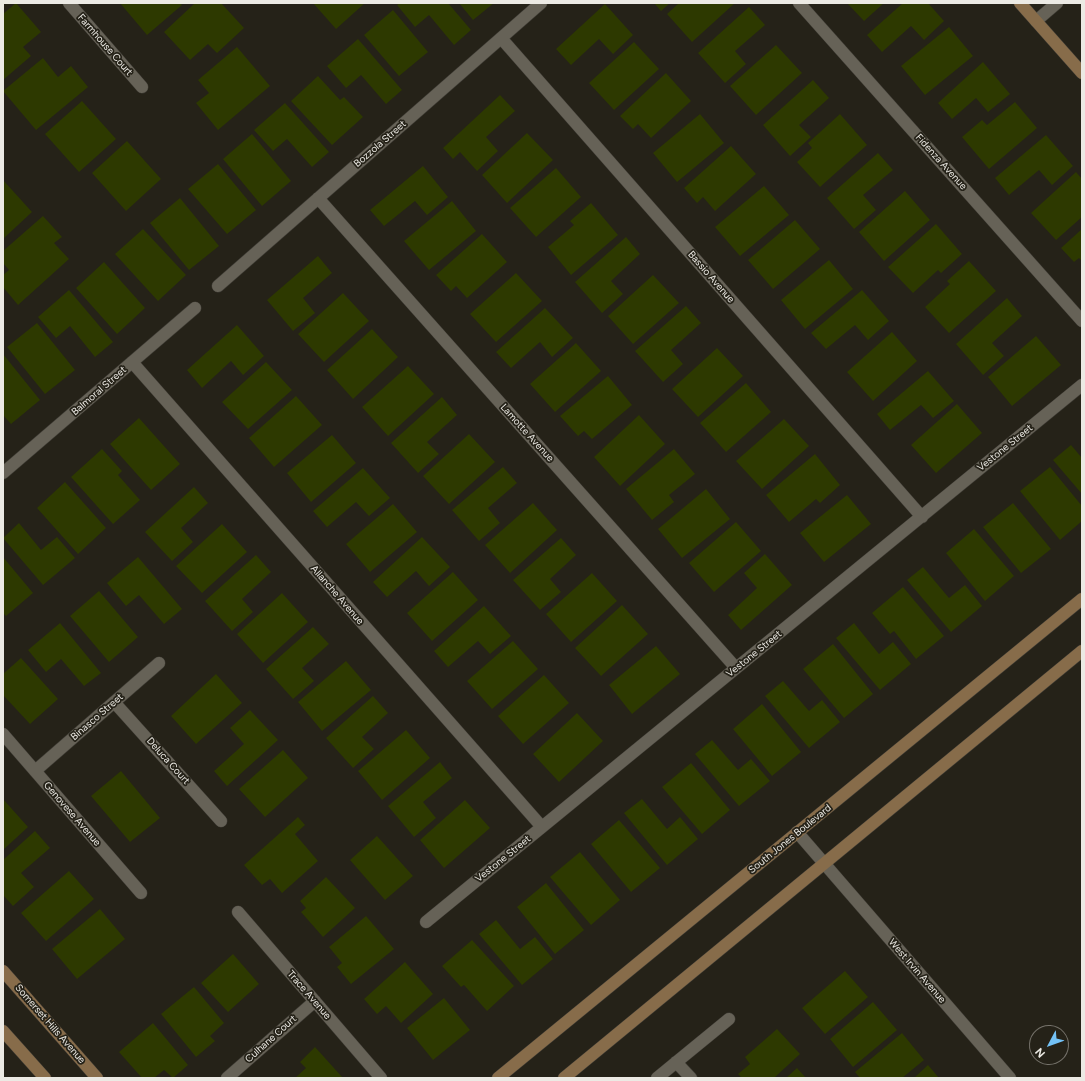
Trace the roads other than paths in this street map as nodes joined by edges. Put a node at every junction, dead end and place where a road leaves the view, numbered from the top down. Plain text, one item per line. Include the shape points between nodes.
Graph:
1 (69, 3) edge
2 (541, 3) edge
3 (799, 3) edge
4 (1020, 3) edge
5 (1057, 3) edge
6 (1036, 21) junction
7 (501, 38) junction
8 (1082, 73) edge
9 (142, 87) dead end
10 (318, 198) junction
11 (218, 286) dead end
12 (195, 308) dead end
13 (1082, 321) edge
14 (132, 362) junction
15 (1082, 385) edge
16 (3, 473) edge
17 (922, 517) junction
18 (1082, 599) edge
19 (1082, 651) edge
20 (159, 663) dead end
21 (736, 668) junction
22 (114, 702) junction
23 (3, 734) edge
24 (35, 771) junction
25 (221, 821) dead end
26 (542, 827) junction
27 (798, 832) junction
28 (824, 863) junction
29 (141, 893) dead end
30 (238, 912) dead end
31 (426, 922) dead end
32 (3, 971) edge
33 (315, 1001) junction
34 (729, 1019) dead end
35 (3, 1030) edge
36 (676, 1062) junction
37 (45, 1078) edge
38 (97, 1078) edge
39 (227, 1078) edge
40 (381, 1078) edge
41 (498, 1078) edge
42 (564, 1078) edge
43 (657, 1078) edge
44 (691, 1078) edge
45 (1010, 1078) edge

1 - 9 street, Farmhouse Court
2 - 7 street, Bozzola Street
3 - 13 street, Fidenza Avenue
4 - 6 street
5 - 6 street
6 - 8 street
7 - 10 street, Bozzola Street
7 - 17 street, Bassio Avenue
10 - 11 street, Bozzola Street
10 - 21 street, Lamotte Avenue
12 - 14 street, Balmoral Street
14 - 16 street, Balmoral Street
14 - 26 street, Allanche Avenue
15 - 17 street, Vestone Street
17 - 21 street, Vestone Street
18 - 27 street, South Jones Boulevard
19 - 28 street
20 - 22 street, Binasco Street
21 - 26 street, Vestone Street
22 - 24 street, Binasco Street
22 - 25 street, Deluca Court
23 - 24 street, Genovese Avenue
24 - 29 street, Genovese Avenue
26 - 31 street, Vestone Street
27 - 28 street, West Irvin Avenue
27 - 41 street, South Jones Boulevard
28 - 42 street
28 - 45 street, West Irvin Avenue
30 - 33 street, Trace Avenue
32 - 38 street, Somerset Hills Avenue
33 - 39 street, Culhane Court
33 - 40 street, Trace Avenue
34 - 36 street
35 - 37 street
36 - 43 street
36 - 44 street

